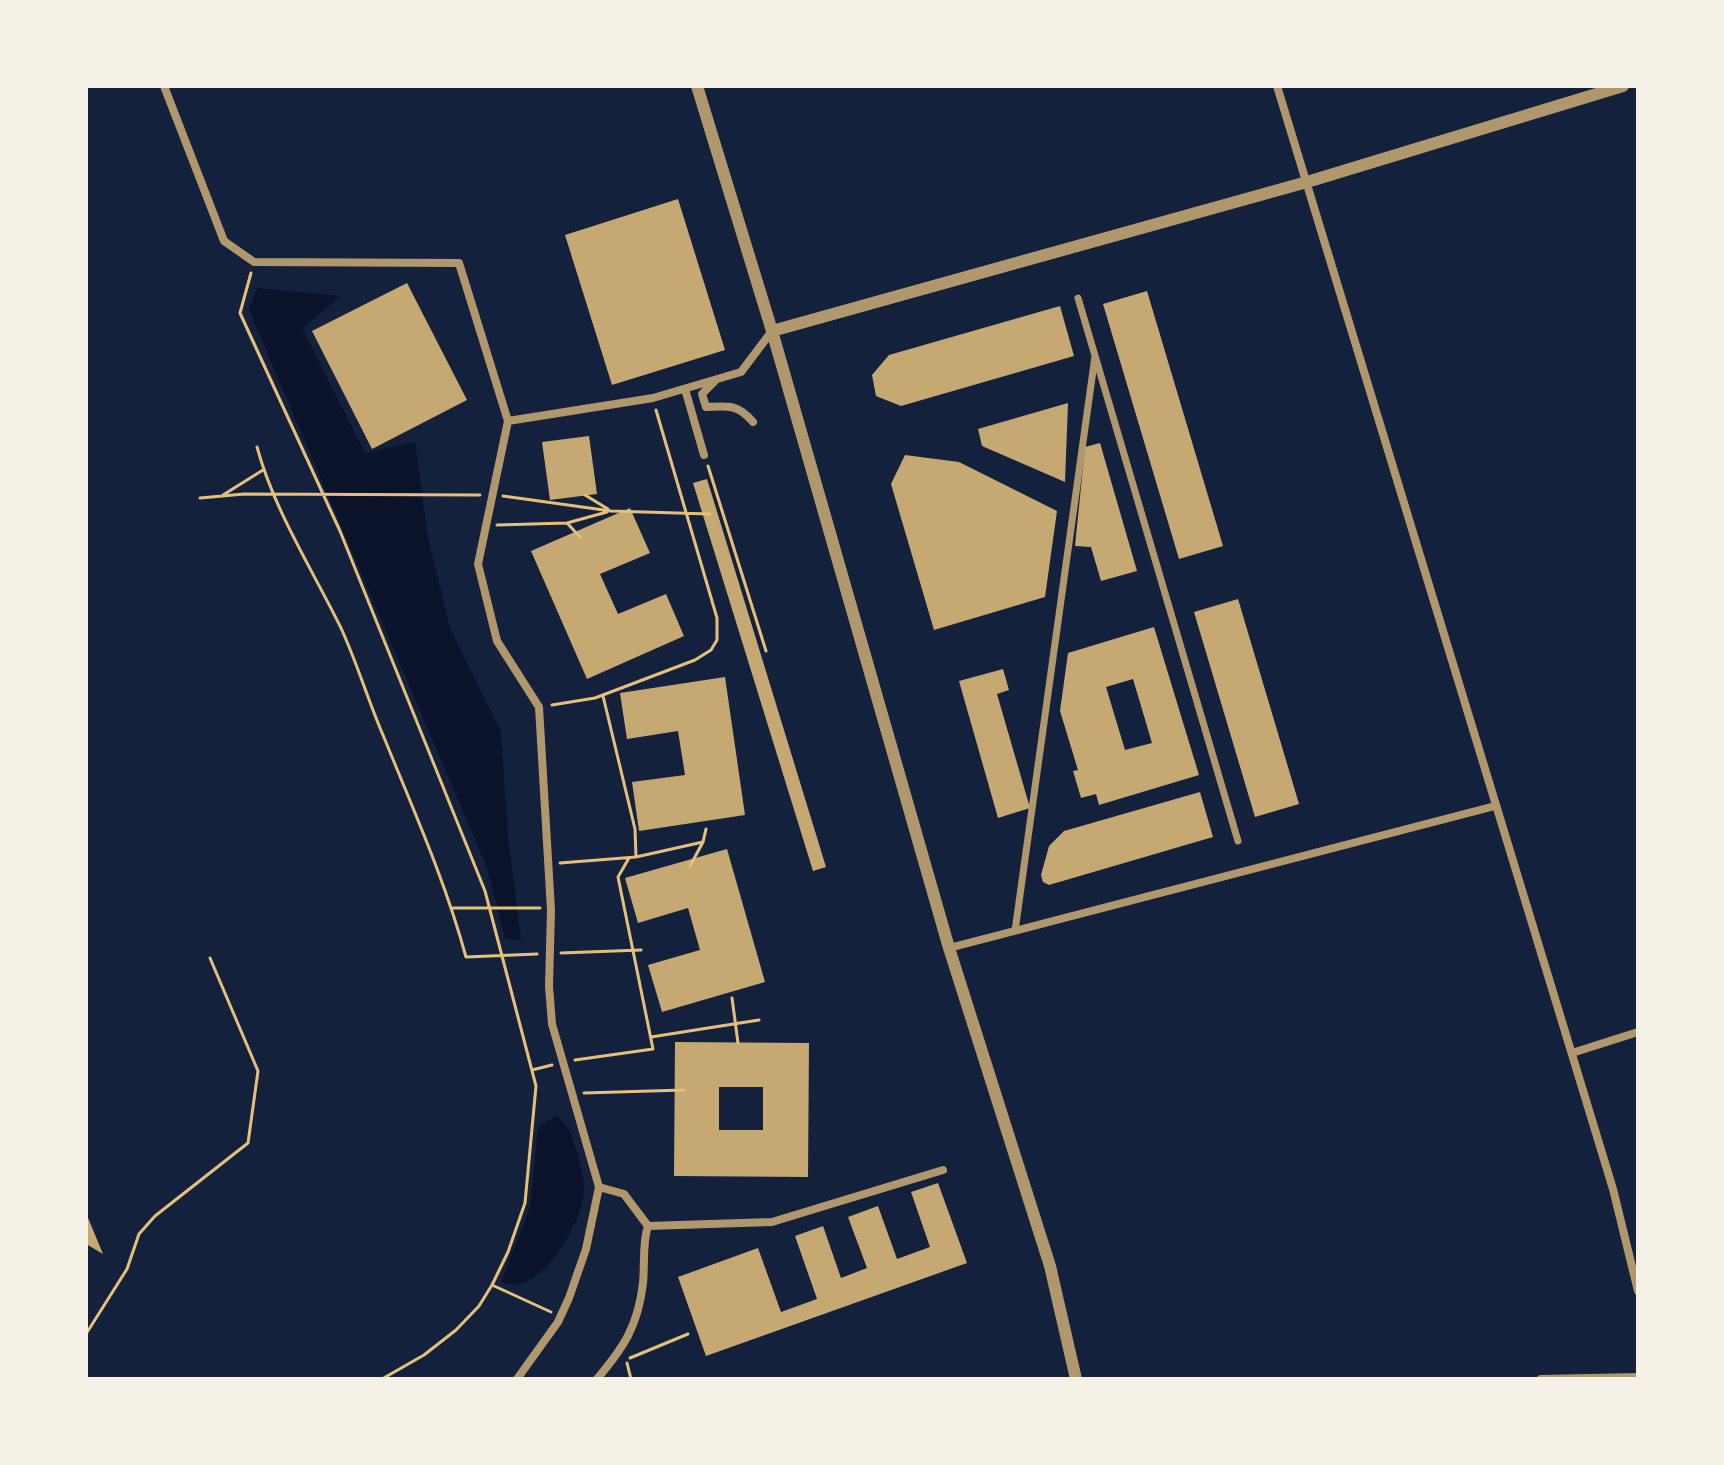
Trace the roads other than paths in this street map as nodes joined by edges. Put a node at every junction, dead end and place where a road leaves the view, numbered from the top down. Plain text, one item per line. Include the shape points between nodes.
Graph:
1 (164, 86) edge
2 (697, 86) edge
3 (1277, 86) edge
4 (1623, 86) edge
5 (1307, 182) junction
6 (1078, 298) dead end
7 (772, 331) junction
8 (1095, 356) junction
9 (716, 380) junction
10 (685, 389) junction
11 (508, 421) junction
12 (753, 422) dead end
13 (704, 455) road end
14 (1495, 806) junction
15 (1238, 841) dead end
16 (1015, 931) junction
17 (949, 948) junction
18 (1638, 1032) edge
19 (1572, 1053) junction
20 (943, 1170) dead end
21 (599, 1187) junction
22 (648, 1226) junction
23 (1638, 1291) edge
24 (1638, 1377) edge
25 (517, 1379) edge
26 (597, 1379) edge
27 (1076, 1379) edge
28 (1541, 1379) edge

1 - 11 street via 224,241 254,262 459,263
2 - 7 street
3 - 5 street
4 - 5 street
5 - 7 street
5 - 14 street
6 - 8 street
7 - 9 street via 741,372
7 - 17 street
8 - 15 street
8 - 16 street
9 - 10 street
9 - 12 street via 702,394 706,407 729,406 744,411
10 - 11 street
10 - 13 street
11 - 21 street via 478,564 497,641 539,707 552,1024
14 - 16 street
14 - 19 street
16 - 17 street
17 - 27 street via 1050,1266
18 - 19 street
19 - 23 street
20 - 22 street via 772,1222
21 - 22 street via 624,1194
21 - 25 street via 584,1259 560,1316
22 - 26 street via 636,1320 624,1348
24 - 28 street

